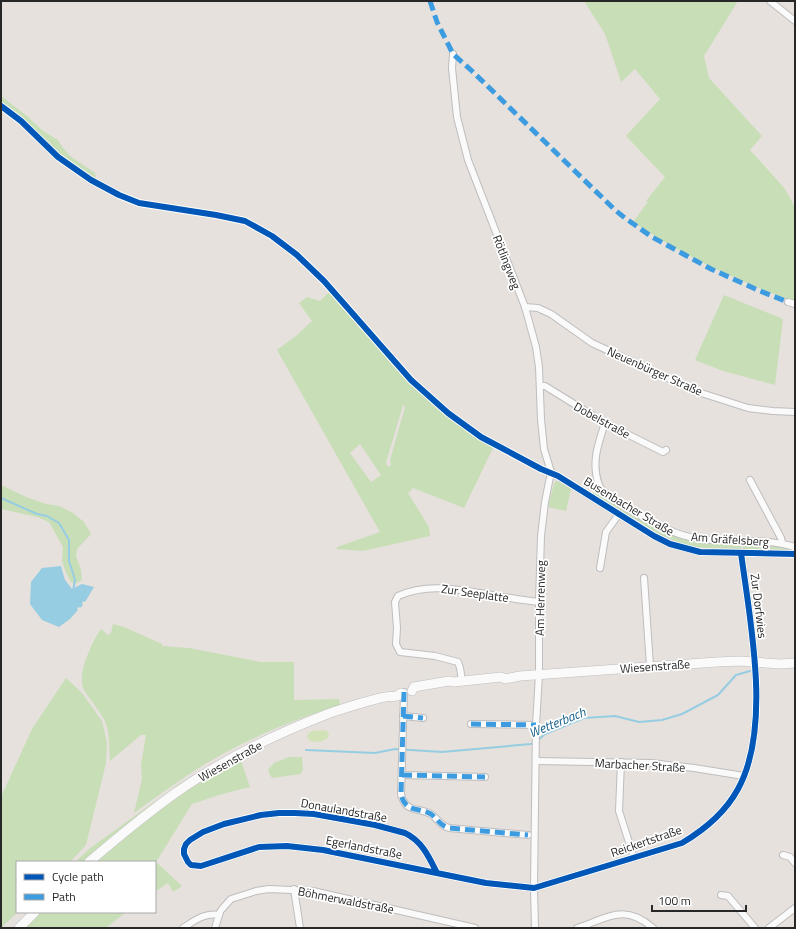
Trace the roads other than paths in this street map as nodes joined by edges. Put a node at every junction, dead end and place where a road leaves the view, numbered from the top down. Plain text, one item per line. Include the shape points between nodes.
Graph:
1 (770, 1) edge
2 (795, 21) edge
3 (453, 54) dead end
4 (788, 302) dead end
5 (795, 304) edge
6 (525, 307) junction
7 (540, 386) junction
8 (795, 412) edge
9 (605, 423) junction
10 (666, 450) dead end
11 (551, 472) junction
12 (750, 480) dead end
13 (619, 514) junction
14 (782, 543) junction
15 (795, 547) edge
16 (741, 553) junction
17 (795, 554) edge
18 (600, 568) dead end
19 (644, 578) dead end
20 (539, 602) junction
21 (755, 662) junction
22 (795, 663) edge
23 (650, 666) junction
24 (539, 674) junction
25 (458, 682) junction
26 (405, 692) junction
27 (403, 716) junction
28 (423, 718) dead end
29 (471, 724) dead end
30 (536, 724) junction
31 (536, 761) junction
32 (621, 762) junction
33 (402, 775) junction
34 (744, 776) junction
35 (485, 777) dead end
36 (528, 835) dead end
37 (783, 855) dead end
38 (634, 858) junction
39 (90, 861) edge
40 (795, 863) edge
41 (191, 865) joint
42 (437, 873) junction
43 (534, 888) junction
44 (294, 890) junction
45 (721, 895) dead end
46 (795, 908) edge
47 (221, 911) junction
48 (34, 913) edge
49 (19, 928) edge
50 (183, 928) edge
51 (215, 928) edge
52 (300, 928) edge
53 (475, 928) edge
54 (535, 928) edge
55 (577, 928) edge
56 (653, 928) edge
57 (754, 928) edge
58 (769, 928) edge

1 - 2 street
3 - 6 street, Rötlingweg via 455,100 468,160
4 - 5 street
6 - 7 street, Rötlingweg via 536,347
6 - 8 street, Neuenbürger Straße via 538,308 551,314 592,343 698,392 748,408
7 - 9 street, Dobelstraße via 546,386
7 - 11 street, Rötlingweg via 544,449
9 - 10 street, Dobelstraße via 663,452
9 - 14 street, Am Gräfelsberg via 594,463 602,491 642,516 685,536
11 - 13 street, Busenbacher Straße
11 - 20 street, Am Herrenweg via 543,514
12 - 14 street
13 - 16 street, Busenbacher Straße via 670,544 700,552
13 - 18 street via 606,532
14 - 15 street, Am Gräfelsberg
16 - 17 street, Busenbacher Straße
16 - 21 street, Zur Dorfwies
19 - 23 street
20 - 24 street, Am Herrenweg
20 - 25 street, Zur Seeplatte via 450,588 406,592 398,596 395,602 396,644 400,652 435,656 458,662
21 - 22 main road, Wiesenstraße
21 - 23 main road, Wiesenstraße
21 - 34 street, Reickertstraße via 755,737
23 - 24 main road, Wiesenstraße
24 - 25 main road, Wiesenstraße via 510,674
24 - 30 street, Am Herrenweg
25 - 26 main road, Wiesenstraße via 450,686
26 - 27 street
26 - 39 main road, Wiesenstraße via 397,691 390,696 329,714 277,734 234,757 169,798
27 - 28 street
27 - 33 street
29 - 30 street
30 - 31 street, Am Herrenweg
31 - 32 street, Marbacher Straße
31 - 43 street, Am Herrenweg
32 - 34 street, Marbacher Straße via 676,766
32 - 38 street via 619,811
33 - 35 street
33 - 36 street via 402,802 408,807 430,814 442,826
34 - 38 street, Reickertstraße via 728,805 697,834 682,843
37 - 40 street via 790,857
38 - 43 street, Reickertstraße
41 - 42 street, Egerlandstraße via 201,866 259,847 287,846 322,850
41 - 42 street, Donaulandstraße via 184,849 190,840 203,832 262,815 295,813 340,818 405,833 414,837 423,848
42 - 43 street, Egerlandstraße via 486,883
43 - 54 street, Am Herrenweg
44 - 47 street, Böhmerwaldstraße via 268,889 244,894 231,899
44 - 52 street
44 - 53 street, Böhmerwaldstraße via 313,891
45 - 57 street via 728,896
46 - 58 street
47 - 50 street via 203,916
47 - 51 street
48 - 49 main road
55 - 56 street via 614,915 625,914 634,915

